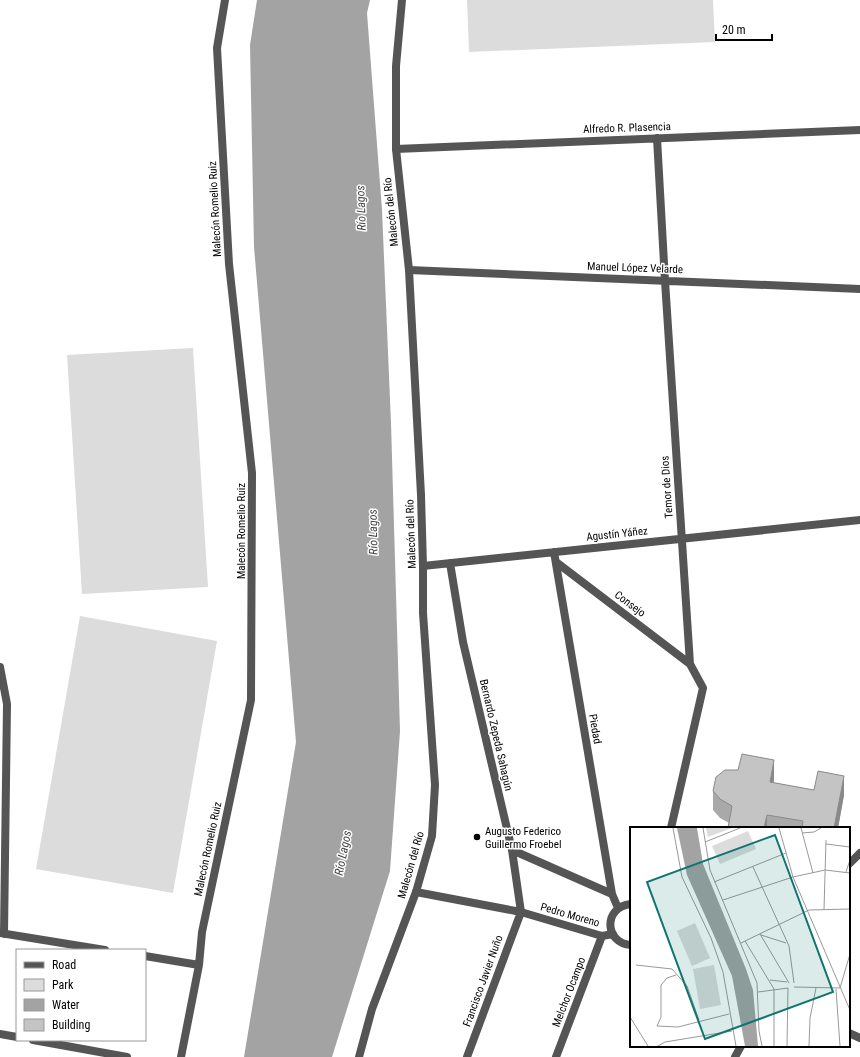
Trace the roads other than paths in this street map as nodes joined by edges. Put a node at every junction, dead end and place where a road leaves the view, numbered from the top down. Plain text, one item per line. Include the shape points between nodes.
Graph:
1 (225, 0) edge
2 (402, 0) edge
3 (860, 130) edge
4 (657, 138) junction
5 (396, 149) junction
6 (409, 270) junction
7 (665, 281) junction
8 (860, 289) edge
9 (860, 520) edge
10 (682, 539) junction
11 (554, 552) junction
12 (556, 562) junction
13 (450, 563) junction
14 (423, 566) junction
15 (690, 664) junction
16 (0, 667) edge
17 (672, 827) edge
18 (512, 850) junction
19 (860, 853) edge
20 (850, 863) edge
21 (416, 892) junction
22 (612, 894) junction
23 (630, 904) edge
24 (618, 908) junction
25 (521, 912) junction
26 (2, 934) edge
27 (612, 934) junction
28 (602, 936) junction
29 (630, 944) edge
30 (99, 949) edge
31 (146, 956) edge
32 (199, 965) junction
33 (850, 1033) edge
34 (0, 1034) edge
35 (16, 1037) edge
36 (860, 1038) edge
37 (39, 1041) edge
38 (740, 1047) edge
39 (127, 1057) edge
40 (181, 1057) edge
41 (358, 1057) edge
42 (467, 1057) edge
43 (556, 1057) edge
44 (735, 1057) edge

1 - 32 street, Malecón Romelio Ruiz via 217,48 229,264 252,473 251,700 202,932
2 - 5 street, Malecón del Río via 396,66
3 - 4 street, Alfredo R. Plasencia
4 - 5 street, Alfredo R. Plasencia
4 - 7 street, Temor de Dios
5 - 6 street, Malecón del Río
6 - 7 street, Manuel López Velarde
6 - 14 street, Malecón del Río
7 - 8 street, Manuel López Velarde
7 - 10 street, Temor de Dios
9 - 10 street, Agustín Yáñez
10 - 11 street, Agustín Yáñez
10 - 15 street, Temor de Dios
11 - 12 street, Piedad
11 - 13 street, Agustín Yáñez
12 - 15 street, Consejo
12 - 22 street, Piedad
13 - 14 street, Agustín Yáñez
13 - 18 street, Bernardo Zepeda Sahagún via 463,642
14 - 21 street, Malecón del Río via 423,613 435,784 432,836
15 - 17 street, Temor de Dios via 703,688
16 - 26 street via 7,704
18 - 22 street
18 - 25 street, Bernardo Zepeda Sahagún
19 - 20 street
21 - 25 street, Pedro Moreno
21 - 41 street, Malecón del Río via 372,1009
22 - 24 street, Piedad
23 - 24 street
24 - 27 street via 610,920
25 - 28 street, Pedro Moreno
25 - 42 street, Francisco Javier Nuño
26 - 30 street
27 - 28 street, Pedro Moreno
27 - 29 street via 622,943
28 - 43 street, Melchor Ocampo
31 - 32 street
32 - 40 street, Malecón Romelio Ruiz
33 - 36 street
34 - 35 street
37 - 39 street
38 - 44 street

